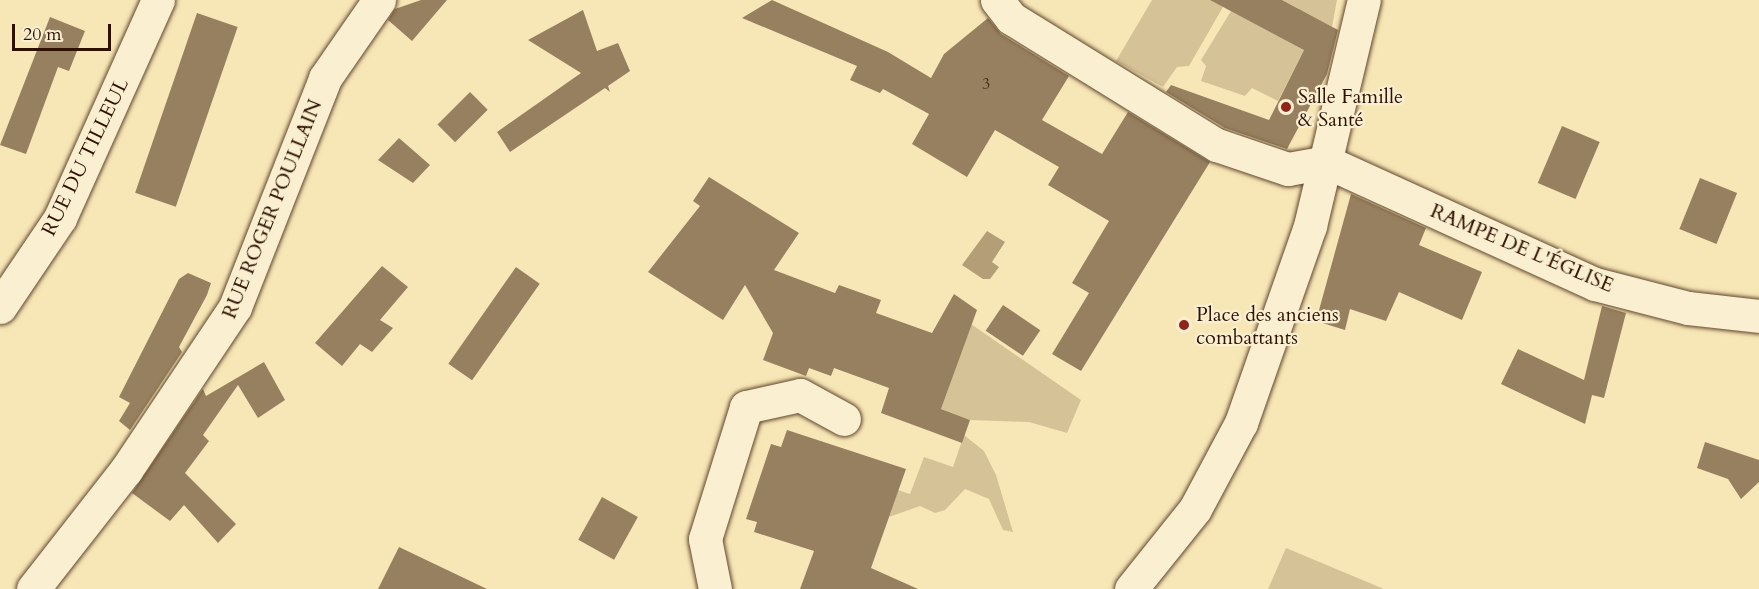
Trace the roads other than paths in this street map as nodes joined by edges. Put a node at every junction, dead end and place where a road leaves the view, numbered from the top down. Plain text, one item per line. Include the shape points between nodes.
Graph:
1 (158, 0) edge
2 (379, 0) edge
3 (997, 0) edge
4 (1364, 0) edge
5 (1327, 162) junction
6 (0, 306) edge
7 (1759, 316) edge
8 (844, 419) dead end
9 (33, 589) edge
10 (715, 589) edge
11 (1131, 589) edge

1 - 6 street, RUE DU TILLEUL via 60,218
2 - 9 street, RUE ROGER POULLAIN via 325,78 235,307 133,461
3 - 5 street via 1011,18 1218,145 1288,169
4 - 5 street
5 - 7 street, RAMPE DE L'ÉGLISE via 1595,284 1688,308
5 - 11 street via 1241,423 1195,509
8 - 10 street via 800,395 746,407 705,539

